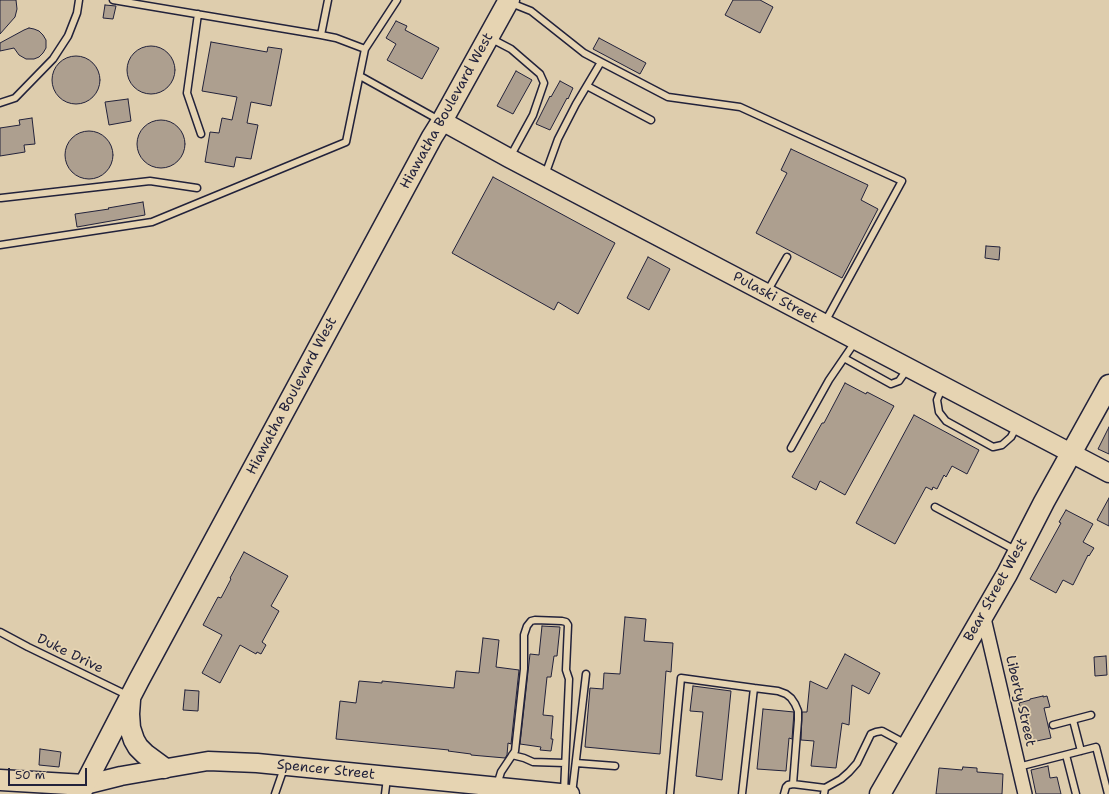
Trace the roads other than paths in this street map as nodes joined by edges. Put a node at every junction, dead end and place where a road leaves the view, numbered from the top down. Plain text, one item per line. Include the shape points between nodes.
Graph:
1 (79, 0) edge
2 (113, 0) edge
3 (328, 0) edge
4 (397, 0) edge
5 (509, 1) edge
6 (143, 2) edge
7 (198, 14) junction
8 (321, 35) junction
9 (488, 37) junction
10 (365, 49) junction
11 (601, 62) junction
12 (360, 76) junction
13 (587, 86) junction
14 (0, 103) edge
15 (650, 120) dead end
16 (442, 121) junction
17 (201, 134) dead end
18 (509, 158) junction
19 (545, 177) junction
20 (197, 188) dead end
21 (1, 198) dead end
22 (0, 245) edge
23 (787, 257) dead end
24 (766, 293) junction
25 (824, 324) junction
26 (856, 341) junction
27 (844, 358) junction
28 (908, 368) junction
29 (1109, 385) edge
30 (943, 386) junction
31 (1018, 425) junction
32 (791, 448) dead end
33 (1071, 454) junction
34 (1109, 473) edge
35 (935, 507) dead end
36 (1018, 551) junction
37 (983, 614) junction
38 (0, 632) edge
39 (586, 674) dead end
40 (754, 688) junction
41 (130, 696) junction
42 (1091, 715) dead end
43 (1073, 720) junction
44 (1053, 725) dead end
45 (908, 746) junction
46 (1081, 751) junction
47 (512, 755) junction
48 (1066, 755) junction
49 (565, 763) junction
50 (576, 763) junction
51 (284, 766) junction
52 (614, 766) dead end
53 (1018, 767) junction
54 (164, 768) junction
55 (388, 776) junction
56 (0, 780) edge
57 (793, 784) junction
58 (82, 790) edge
59 (495, 790) edge
60 (825, 791) edge
61 (275, 794) edge
62 (386, 794) edge
63 (569, 794) edge
64 (670, 794) edge
65 (742, 794) edge
66 (784, 794) edge
67 (880, 794) edge
68 (1025, 794) edge
69 (1076, 794) edge
70 (1108, 794) edge

1 - 14 lane via 68,36 54,59 15,98
2 - 6 lane
3 - 8 lane
4 - 10 lane
5 - 9 main road, Hiawatha Boulevard West
5 - 11 lane via 531,11 584,53
6 - 7 lane
7 - 8 lane
7 - 17 lane via 187,92
8 - 10 lane
9 - 16 main road, Hiawatha Boulevard West
9 - 18 lane via 511,49 540,74 544,83 533,115
10 - 12 lane
11 - 13 lane
11 - 25 lane via 668,97 740,107 902,181
12 - 16 lane
12 - 22 lane via 346,142 152,222
13 - 15 lane
13 - 19 lane via 558,139
16 - 18 street, Pulaski Street
16 - 41 main road, Hiawatha Boulevard West
18 - 19 street, Pulaski Street
19 - 24 street, Pulaski Street
20 - 21 lane via 150,181
23 - 24 lane
24 - 25 street, Pulaski Street
25 - 26 street, Pulaski Street
26 - 27 lane
26 - 28 street, Pulaski Street
27 - 28 lane via 890,384 900,382
27 - 32 lane
28 - 30 street, Pulaski Street
29 - 33 main road, Bear Street West
30 - 31 street, Pulaski Street
30 - 31 lane via 936,400 939,412 946,421 993,447 1002,445 1011,437
31 - 33 street, Pulaski Street
33 - 34 street, Pulaski Street
33 - 36 main road, Bear Street West
35 - 36 lane
36 - 37 main road, Bear Street West
37 - 45 main road, Bear Street West
37 - 53 street, Liberty Street
38 - 41 lane, Duke Drive
39 - 50 lane
40 - 57 lane via 786,694 792,698 798,711
40 - 64 lane via 681,678
40 - 65 lane
41 - 54 main road via 130,728 134,740 145,754
41 - 58 main road, Hiawatha Boulevard West
42 - 43 lane
43 - 44 lane
43 - 46 lane
45 - 60 lane via 882,731 871,734 849,772
45 - 67 main road, Bear Street West
46 - 48 lane
46 - 70 lane via 1096,747
47 - 49 lane via 533,762
47 - 49 lane via 527,626 535,620 562,621 568,625 566,670 569,679
47 - 59 lane via 501,772
48 - 53 lane
48 - 69 lane
49 - 63 lane
50 - 52 lane
50 - 63 lane
51 - 54 street, Spencer Street via 208,761
51 - 55 street, Spencer Street
51 - 61 lane
53 - 68 street, Liberty Street
54 - 58 street, Spencer Street via 121,776
55 - 59 street, Spencer Street
55 - 62 lane
56 - 58 main road
57 - 60 lane
57 - 66 lane via 786,787
59 - 63 street, Spencer Street

